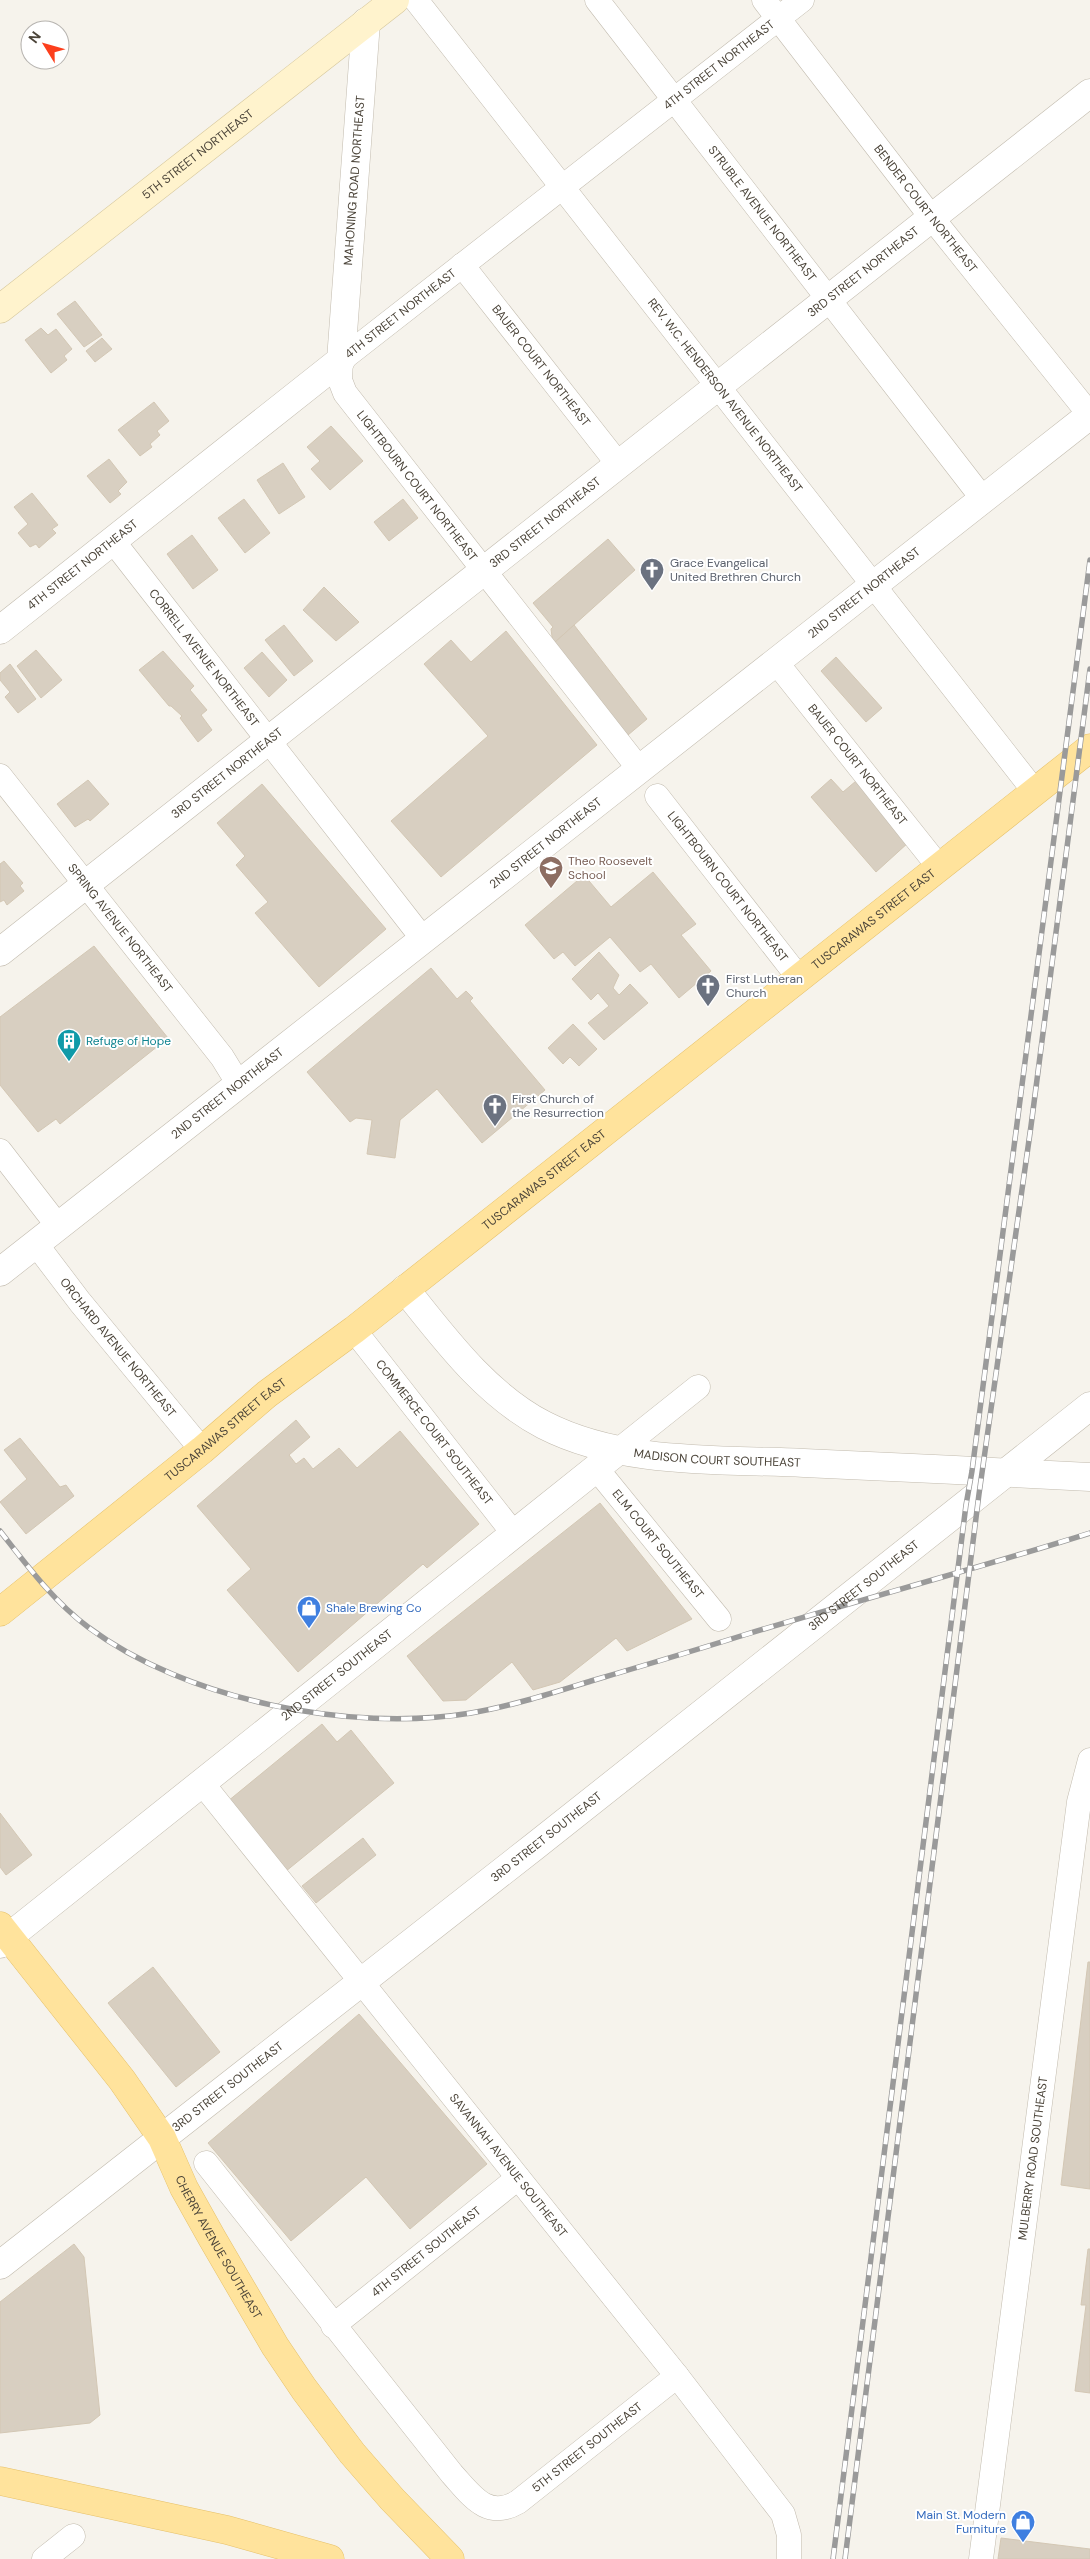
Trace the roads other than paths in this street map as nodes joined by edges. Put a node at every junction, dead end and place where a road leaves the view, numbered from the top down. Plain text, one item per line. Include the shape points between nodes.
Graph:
1 (395, 0) edge
2 (416, 0) edge
3 (597, 0) edge
4 (764, 0) edge
5 (802, 0) edge
6 (367, 11) edge
7 (778, 19) junction
8 (1090, 93) edge
9 (675, 100) junction
10 (561, 188) junction
11 (932, 218) junction
12 (462, 265) junction
13 (829, 299) junction
14 (0, 309) edge
15 (341, 360) junction
16 (718, 388) junction
17 (1090, 415) edge
18 (619, 465) junction
19 (983, 499) junction
20 (113, 541) junction
21 (484, 572) junction
22 (872, 586) junction
23 (0, 630) edge
24 (776, 662) junction
25 (268, 741) junction
26 (1090, 748) edge
27 (640, 770) junction
28 (0, 776) edge
29 (1035, 792) junction
30 (657, 796) dead end
31 (938, 867) junction
32 (86, 884) junction
33 (423, 939) junction
34 (0, 952) edge
35 (798, 978) junction
36 (238, 1083) junction
37 (0, 1151) edge
38 (58, 1226) junction
39 (36, 1244) junction
40 (0, 1272) edge
41 (405, 1289) junction
42 (354, 1330) junction
43 (698, 1388) dead end
44 (1090, 1406) edge
45 (202, 1450) junction
46 (619, 1450) junction
47 (596, 1468) junction
48 (1006, 1473) junction
49 (1090, 1477) edge
50 (514, 1534) junction
51 (0, 1612) edge
52 (719, 1619) dead end
53 (1090, 1760) edge
54 (202, 1783) junction
55 (3, 1936) edge
56 (362, 1981) junction
57 (162, 2138) junction
58 (206, 2164) dead end
59 (518, 2178) junction
60 (0, 2265) edge
61 (333, 2326) junction
62 (677, 2376) junction
63 (0, 2481) edge
64 (73, 2536) dead end
65 (44, 2559) edge
66 (330, 2559) edge
67 (450, 2559) edge
68 (789, 2559) edge
69 (981, 2559) edge

1 - 6 main road, 5TH STREET NORTHEAST
2 - 10 street, REV. W.C. HENDERSON AVENUE NORTHEAST
3 - 9 street, STRUBLE AVENUE NORTHEAST
4 - 7 street, BENDER COURT NORTHEAST
5 - 7 street, 4TH STREET NORTHEAST
6 - 14 main road, 5TH STREET NORTHEAST
6 - 15 street, MAHONING ROAD NORTHEAST
7 - 9 street, 4TH STREET NORTHEAST
7 - 11 street, BENDER COURT NORTHEAST
8 - 11 street, 3RD STREET NORTHEAST
9 - 10 street, 4TH STREET NORTHEAST
9 - 13 street, STRUBLE AVENUE NORTHEAST
10 - 12 street, 4TH STREET NORTHEAST
10 - 16 street, REV. W.C. HENDERSON AVENUE NORTHEAST
11 - 13 street, 3RD STREET NORTHEAST
11 - 17 street, BENDER COURT NORTHEAST
12 - 15 street, 4TH STREET NORTHEAST
12 - 18 street, BAUER COURT NORTHEAST
13 - 16 street, 3RD STREET NORTHEAST
13 - 19 street, STRUBLE AVENUE NORTHEAST
15 - 20 street, 4TH STREET NORTHEAST
15 - 21 street, LIGHTBOURN COURT NORTHEAST via 340,380 345,393
16 - 18 street, 3RD STREET NORTHEAST
16 - 22 street, REV. W.C. HENDERSON AVENUE NORTHEAST
17 - 19 street, 2ND STREET NORTHEAST
18 - 21 street, 3RD STREET NORTHEAST
19 - 22 street, 2ND STREET NORTHEAST
20 - 23 street, 4TH STREET NORTHEAST
20 - 25 street, CORRELL AVENUE NORTHEAST
21 - 25 street, 3RD STREET NORTHEAST
21 - 27 street, LIGHTBOURN COURT NORTHEAST
22 - 24 street, 2ND STREET NORTHEAST
22 - 29 street, REV. W.C. HENDERSON AVENUE NORTHEAST
24 - 27 street, 2ND STREET NORTHEAST
24 - 31 street, BAUER COURT NORTHEAST
25 - 32 street, 3RD STREET NORTHEAST
25 - 33 street, CORRELL AVENUE NORTHEAST
26 - 29 main road, TUSCARAWAS STREET EAST
27 - 33 street, 2ND STREET NORTHEAST
28 - 32 street, SPRING AVENUE NORTHEAST
29 - 31 main road, TUSCARAWAS STREET EAST
30 - 35 street, LIGHTBOURN COURT NORTHEAST
31 - 35 main road, TUSCARAWAS STREET EAST
32 - 34 street, 3RD STREET NORTHEAST
32 - 36 street, SPRING AVENUE NORTHEAST via 222,1057
33 - 36 street, 2ND STREET NORTHEAST
35 - 41 main road, TUSCARAWAS STREET EAST
36 - 38 street, 2ND STREET NORTHEAST
37 - 38 street
38 - 39 street, 2ND STREET NORTHEAST
39 - 40 street, 2ND STREET NORTHEAST
39 - 45 street, ORCHARD AVENUE NORTHEAST
41 - 42 main road, TUSCARAWAS STREET EAST
41 - 46 street, MADISON COURT SOUTHEAST via 469,1366 517,1408 572,1437
42 - 45 main road, TUSCARAWAS STREET EAST via 267,1394
42 - 50 street, COMMERCE COURT SOUTHEAST
43 - 46 street, 2ND STREET SOUTHEAST
44 - 48 street, 3RD STREET SOUTHEAST
45 - 51 main road, TUSCARAWAS STREET EAST
46 - 47 street, 2ND STREET SOUTHEAST
46 - 48 street, MADISON COURT SOUTHEAST via 675,1457
47 - 50 street, 2ND STREET SOUTHEAST
47 - 52 street, ELM COURT SOUTHEAST
48 - 49 street, MADISON COURT SOUTHEAST
48 - 56 street, 3RD STREET SOUTHEAST
50 - 54 street, 2ND STREET SOUTHEAST
53 - 69 street, MULBERRY ROAD SOUTHEAST via 1079,1802
54 - 55 street, 2ND STREET SOUTHEAST
54 - 56 street, SAVANNAH AVENUE SOUTHEAST
55 - 57 main road, CHERRY AVENUE SOUTHEAST via 122,2080
56 - 57 street, 3RD STREET SOUTHEAST
56 - 59 street, SAVANNAH AVENUE SOUTHEAST
57 - 60 street, 3RD STREET SOUTHEAST
57 - 67 main road, CHERRY AVENUE SOUTHEAST via 184,2188 212,2238 304,2389 352,2453
58 - 61 street
59 - 61 street, 4TH STREET SOUTHEAST
59 - 62 street, SAVANNAH AVENUE SOUTHEAST
61 - 62 street, 5TH STREET SOUTHEAST via 452,2474 478,2501 493,2509 518,2502
62 - 68 street, SAVANNAH AVENUE SOUTHEAST via 783,2514 789,2535
63 - 66 main road via 227,2530
64 - 65 street

